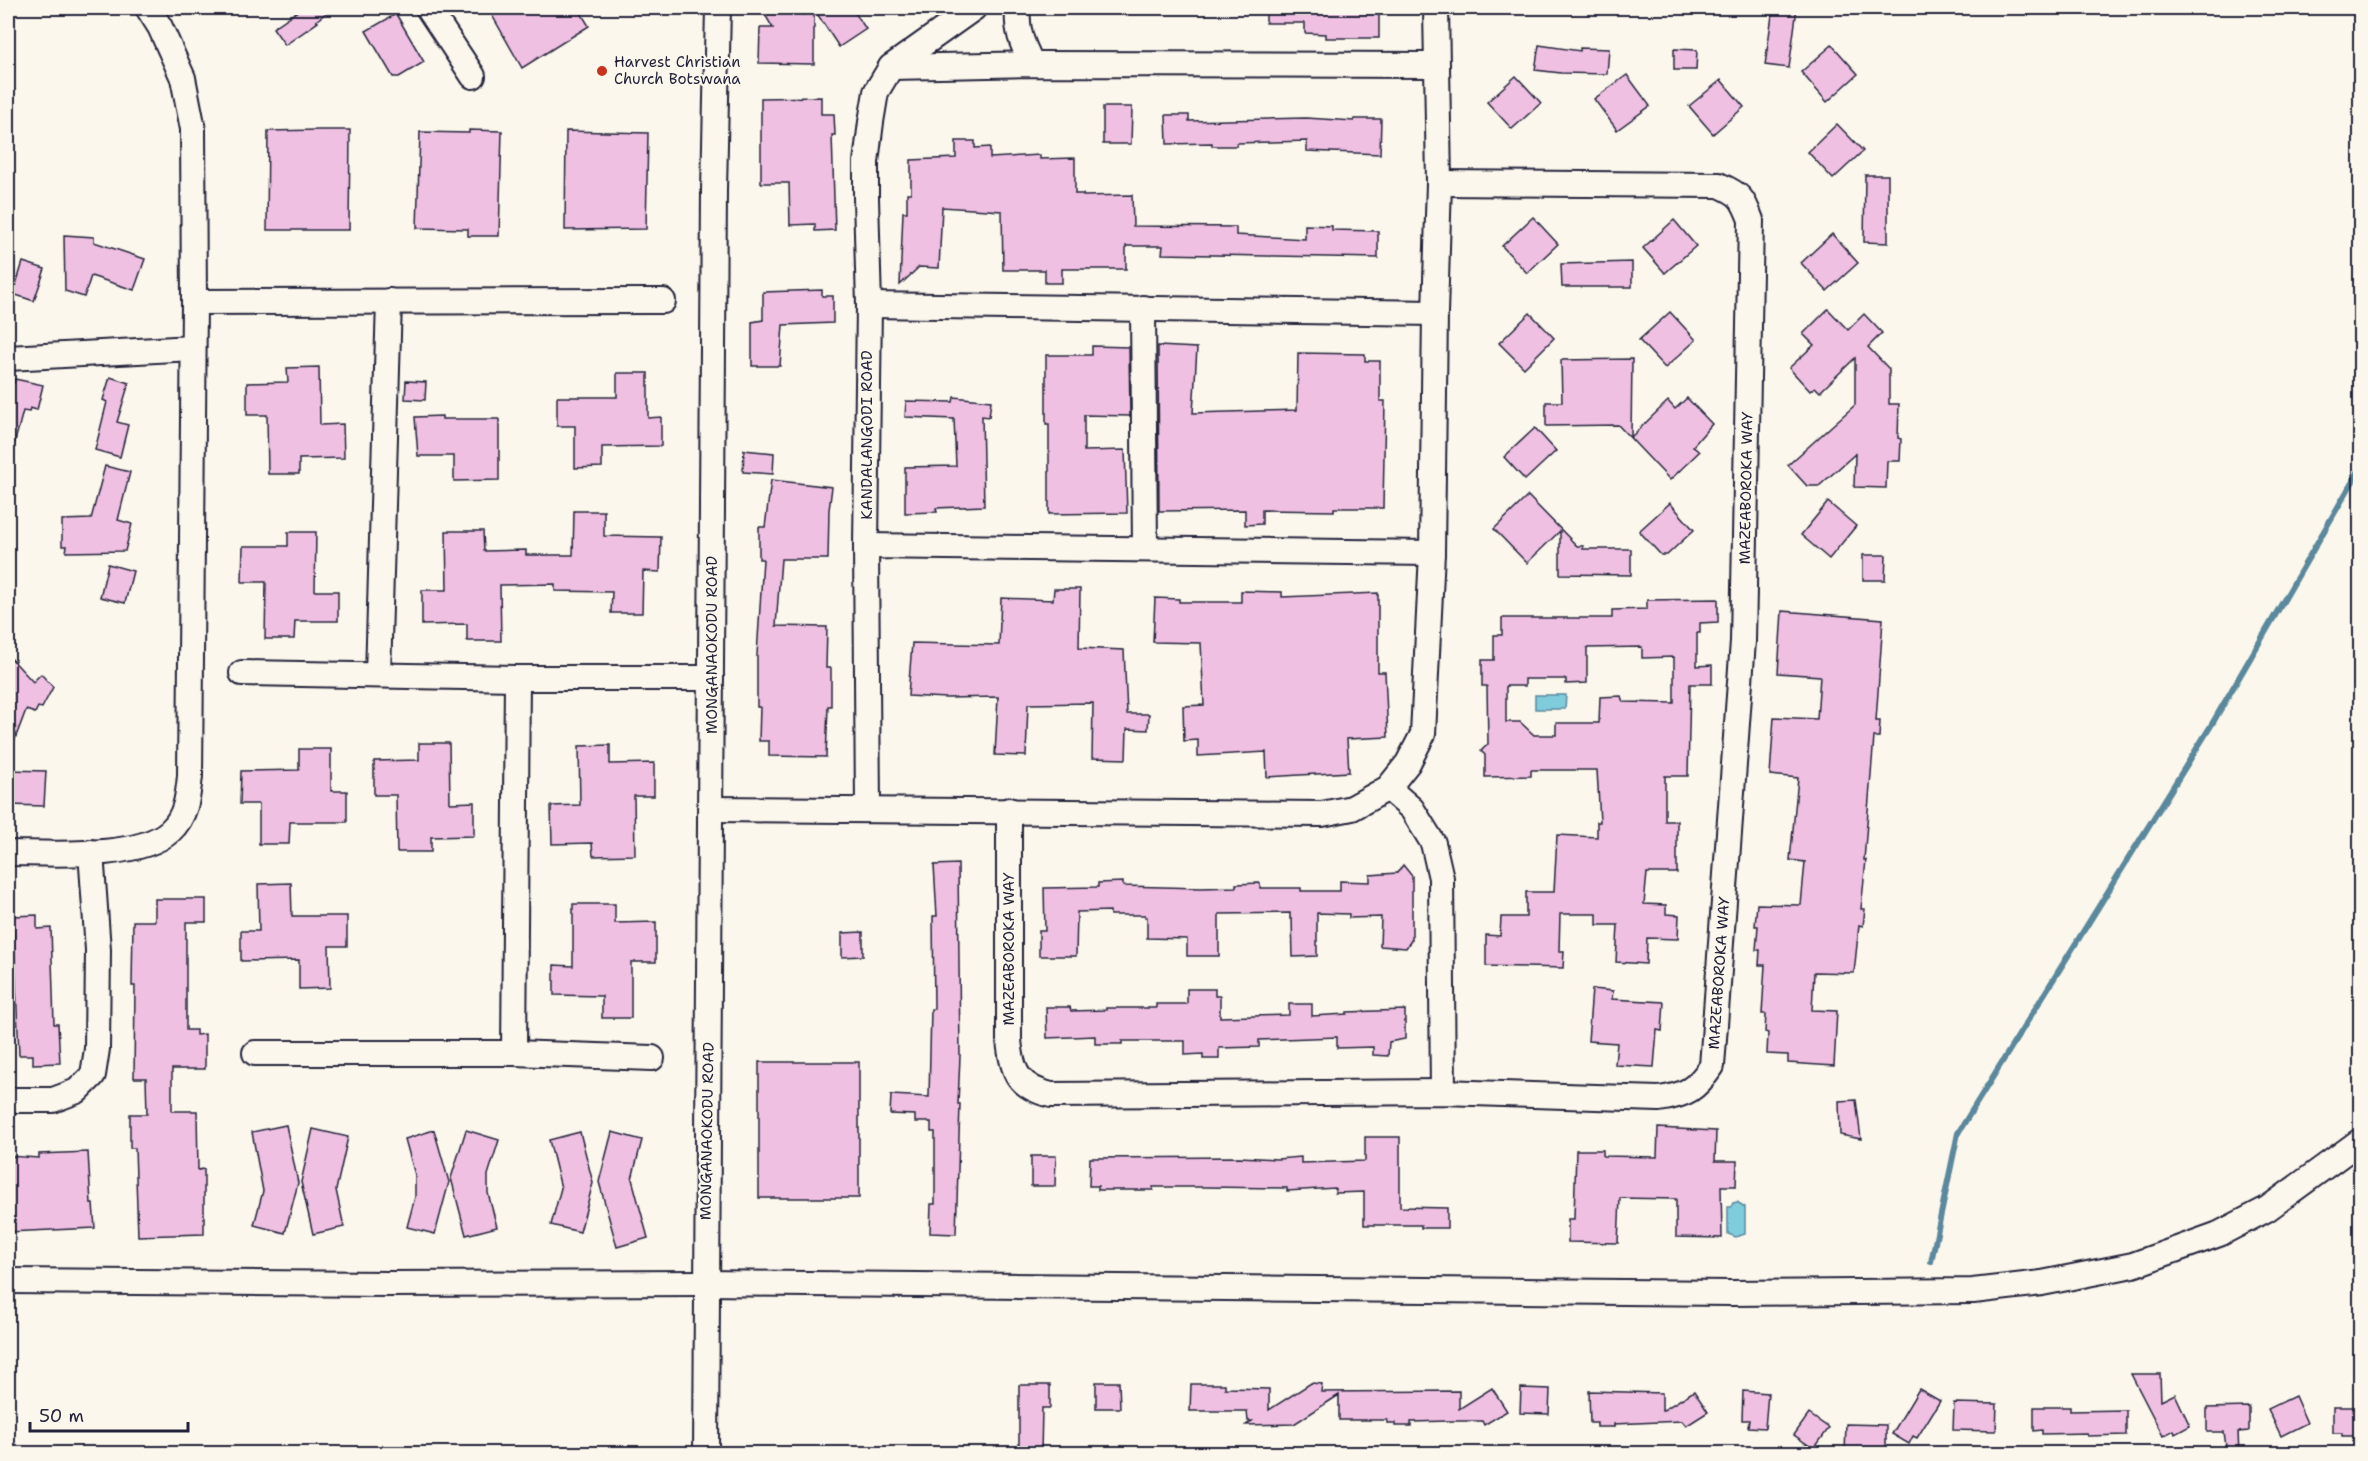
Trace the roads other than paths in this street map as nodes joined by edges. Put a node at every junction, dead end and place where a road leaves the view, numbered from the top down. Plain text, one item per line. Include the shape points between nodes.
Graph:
1 (148, 8) edge
2 (428, 8) edge
3 (718, 8) edge
4 (974, 8) edge
5 (1018, 8) edge
6 (1436, 8) edge
7 (1032, 64) junction
8 (1437, 65) junction
9 (891, 67) junction
10 (473, 76) dead end
11 (1439, 183) junction
12 (389, 301) junction
13 (194, 302) junction
14 (663, 302) dead end
15 (868, 305) junction
16 (1143, 308) junction
17 (1435, 313) junction
18 (193, 348) junction
19 (8, 358) edge
20 (866, 546) junction
21 (1145, 549) junction
22 (1432, 552) junction
23 (242, 673) dead end
24 (378, 675) junction
25 (517, 678) junction
26 (711, 678) junction
27 (1388, 788) junction
28 (711, 809) junction
29 (868, 809) junction
30 (1009, 810) junction
31 (91, 852) junction
32 (8, 853) edge
33 (255, 1053) dead end
34 (514, 1053) junction
35 (652, 1058) dead end
36 (1443, 1092) junction
37 (8, 1100) edge
38 (2361, 1141) edge
39 (8, 1281) edge
40 (705, 1283) junction
41 (706, 1454) edge

1 - 13 street via 183,78 193,129
2 - 10 street
3 - 26 street, MONGANAOKODU ROAD
4 - 9 street
5 - 7 street via 1020,42
6 - 8 street
7 - 8 street
7 - 9 street
8 - 11 street
9 - 15 street, KANDALANGODI ROAD via 876,92 866,162
11 - 17 street
11 - 36 street, MAZEABOROKA WAY via 1719,184 1744,201 1751,220 1743,641 1712,1066 1701,1082 1683,1095 1659,1100
12 - 13 street
12 - 14 street
12 - 24 street
13 - 18 street
15 - 16 street
15 - 20 street, KANDALANGODI ROAD
16 - 17 street
16 - 21 street
17 - 22 street
18 - 19 street
18 - 31 street via 187,805 171,831 150,843 132,849
20 - 21 street
20 - 29 street, KANDALANGODI ROAD
21 - 22 street
22 - 27 street via 1423,734 1408,763
23 - 24 street
24 - 25 street
25 - 26 street
25 - 34 street
26 - 28 street, MONGANAOKODU ROAD
27 - 30 street via 1352,808 1322,814
27 - 36 street via 1413,809 1433,843 1441,878
28 - 29 street
28 - 40 street, MONGANAOKODU ROAD
29 - 30 street
30 - 36 street, MAZEABOROKA WAY via 1009,1040 1015,1071 1023,1084 1051,1095
31 - 32 street
31 - 37 street via 98,950 93,1075 77,1091 53,1100
33 - 34 street
34 - 35 street
38 - 40 street via 2267,1209 2219,1234 2133,1265 1973,1292
39 - 40 street
40 - 41 street, MONGANAOKODU ROAD

